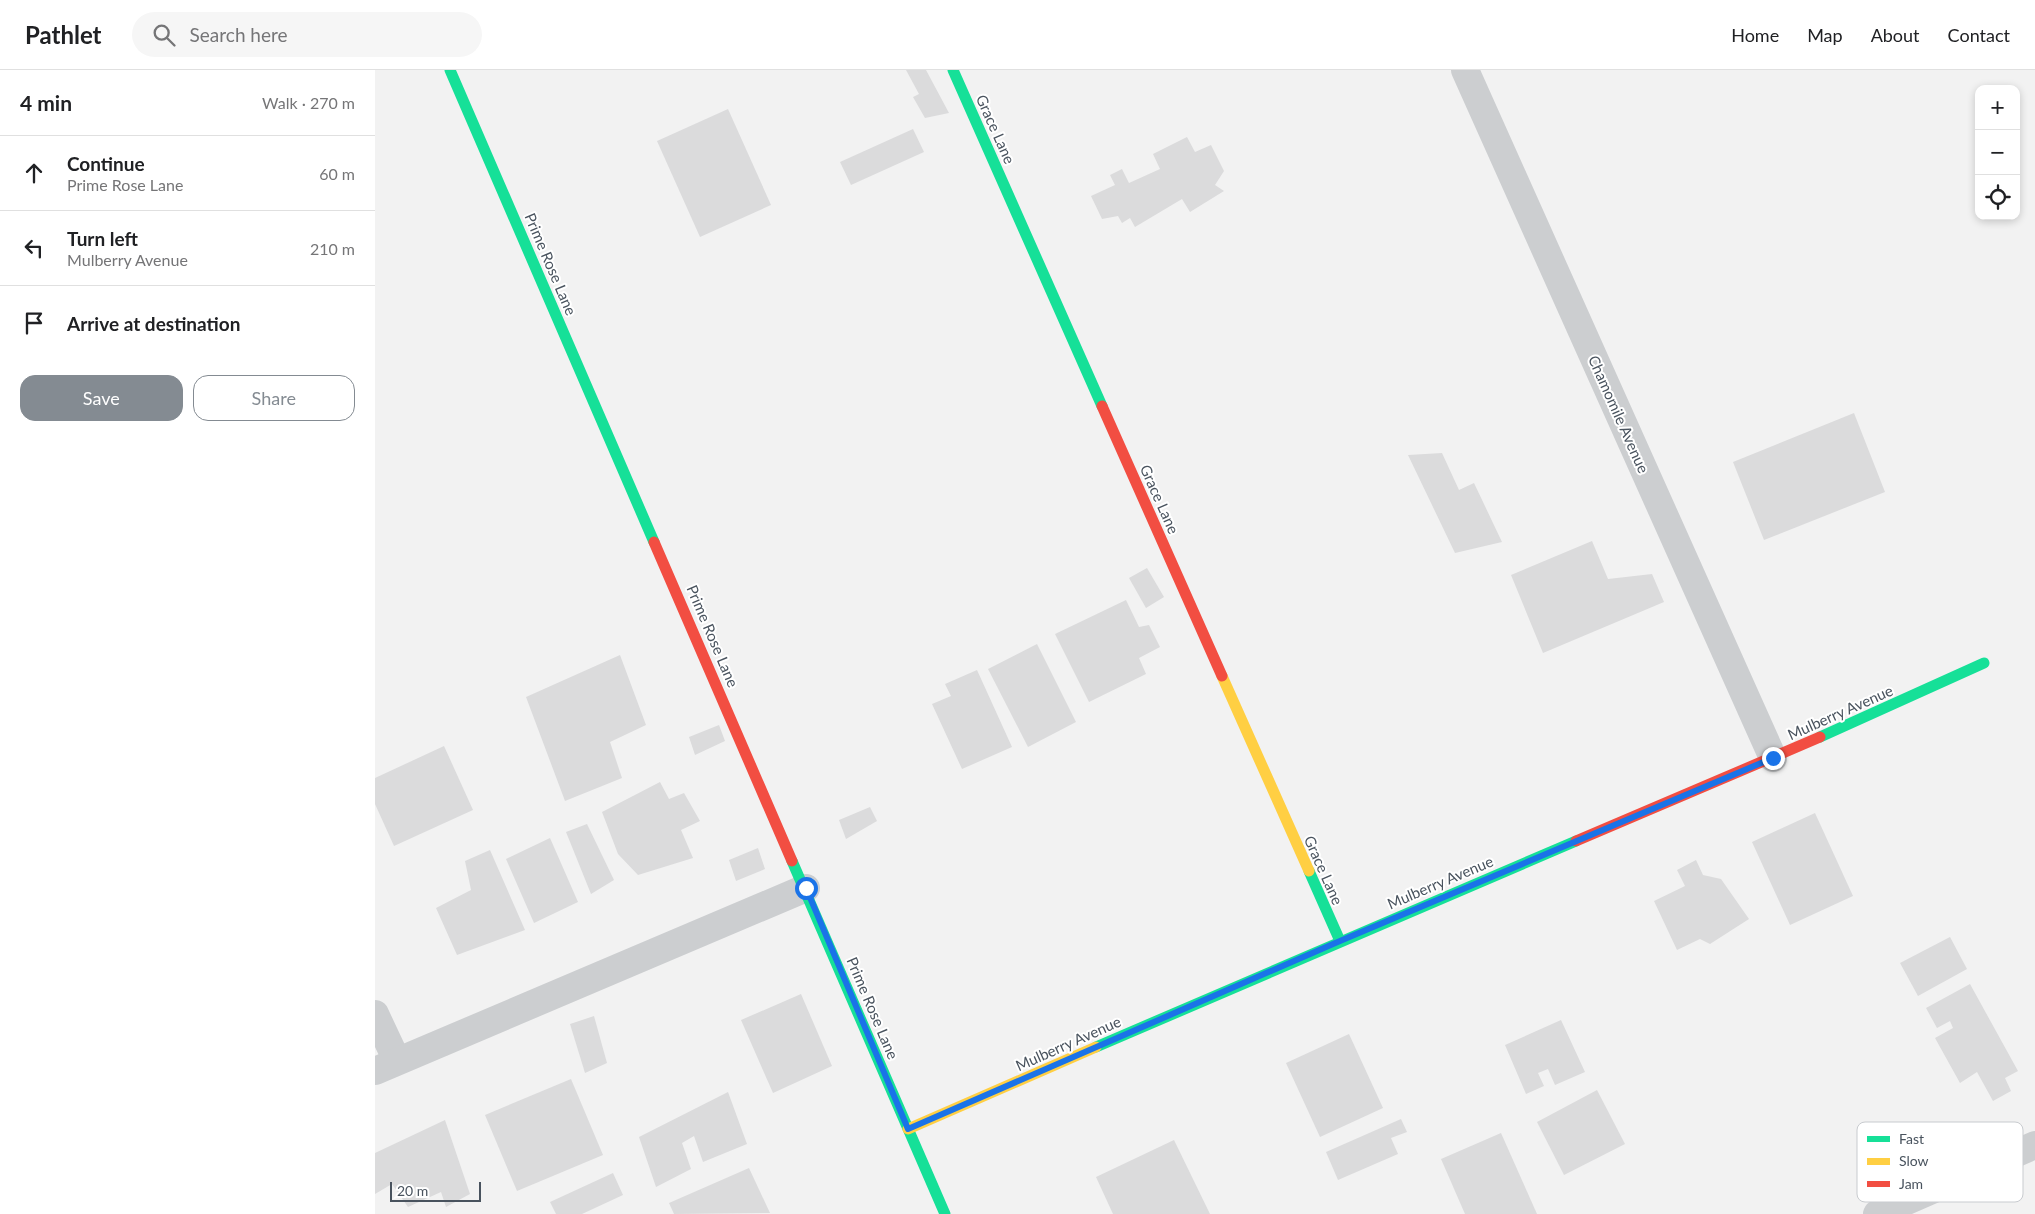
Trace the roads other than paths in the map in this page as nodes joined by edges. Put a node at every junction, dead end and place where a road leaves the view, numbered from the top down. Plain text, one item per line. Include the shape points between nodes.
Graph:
1 (450, 70) edge
2 (953, 70) edge
3 (1465, 70) edge
4 (1984, 664) dead end
5 (1773, 758) junction
6 (806, 888) junction
7 (1340, 941) junction
8 (375, 1014) edge
9 (386, 1066) edge
10 (908, 1129) junction
11 (2035, 1145) edge
12 (2023, 1150) edge
13 (1904, 1202) edge
14 (945, 1214) edge
15 (1877, 1214) edge

1 - 6 street, Prime Rose Lane
2 - 7 street, Grace Lane
3 - 5 street, Chamomile Avenue
4 - 5 street, Mulberry Avenue
5 - 7 street, Mulberry Avenue
6 - 9 street
6 - 10 street, Prime Rose Lane
7 - 10 street, Mulberry Avenue
8 - 9 street
10 - 14 street, Prime Rose Lane
11 - 12 street
13 - 15 street

